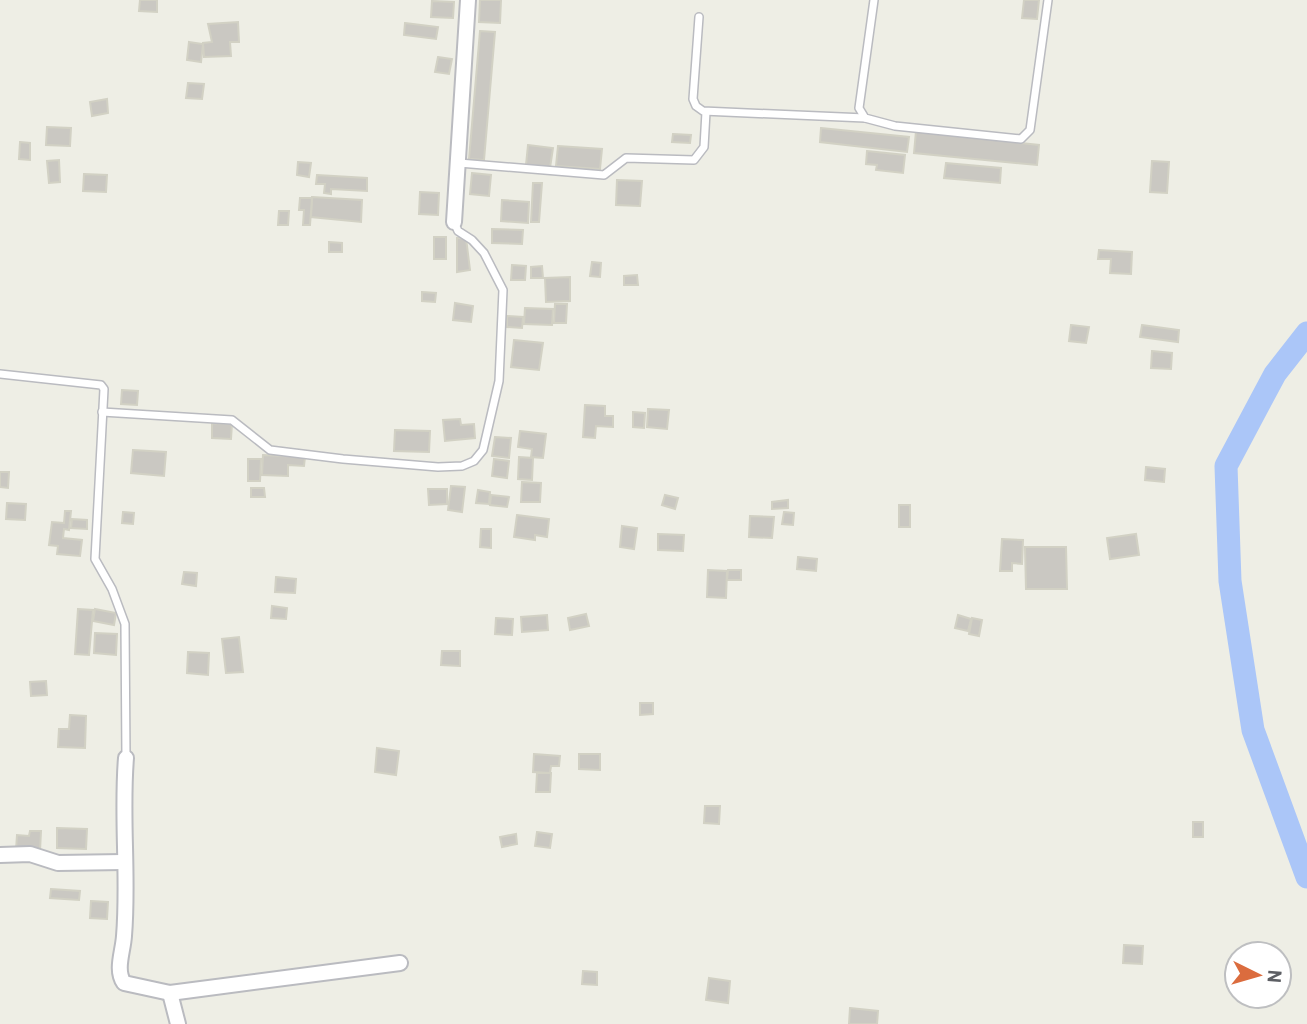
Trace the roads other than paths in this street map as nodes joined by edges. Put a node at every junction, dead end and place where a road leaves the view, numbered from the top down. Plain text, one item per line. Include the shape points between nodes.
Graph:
1 (468, 0) edge
2 (874, 0) edge
3 (1048, 0) edge
4 (699, 17) dead end
5 (706, 112) junction
6 (865, 118) junction
7 (459, 163) junction
8 (454, 222) joint
9 (0, 374) edge
10 (102, 412) junction
11 (126, 758) joint
12 (0, 855) edge
13 (123, 862) junction
14 (400, 963) dead end
15 (170, 993) junction
16 (178, 1024) edge

1 - 7 street
2 - 6 lane via 859,108
3 - 6 lane via 1030,130 1024,138 895,126
4 - 5 lane via 693,99
5 - 6 lane
5 - 7 lane via 703,150 694,160 626,158 604,175
7 - 8 street
8 - 10 lane via 484,253 503,290 499,381 483,450 474,461 438,467 270,450 232,419
9 - 10 lane via 102,386
10 - 11 lane via 95,559 125,624
11 - 13 street
12 - 13 street via 30,854 58,863
13 - 15 street via 120,976 127,985
14 - 15 street
15 - 16 street

